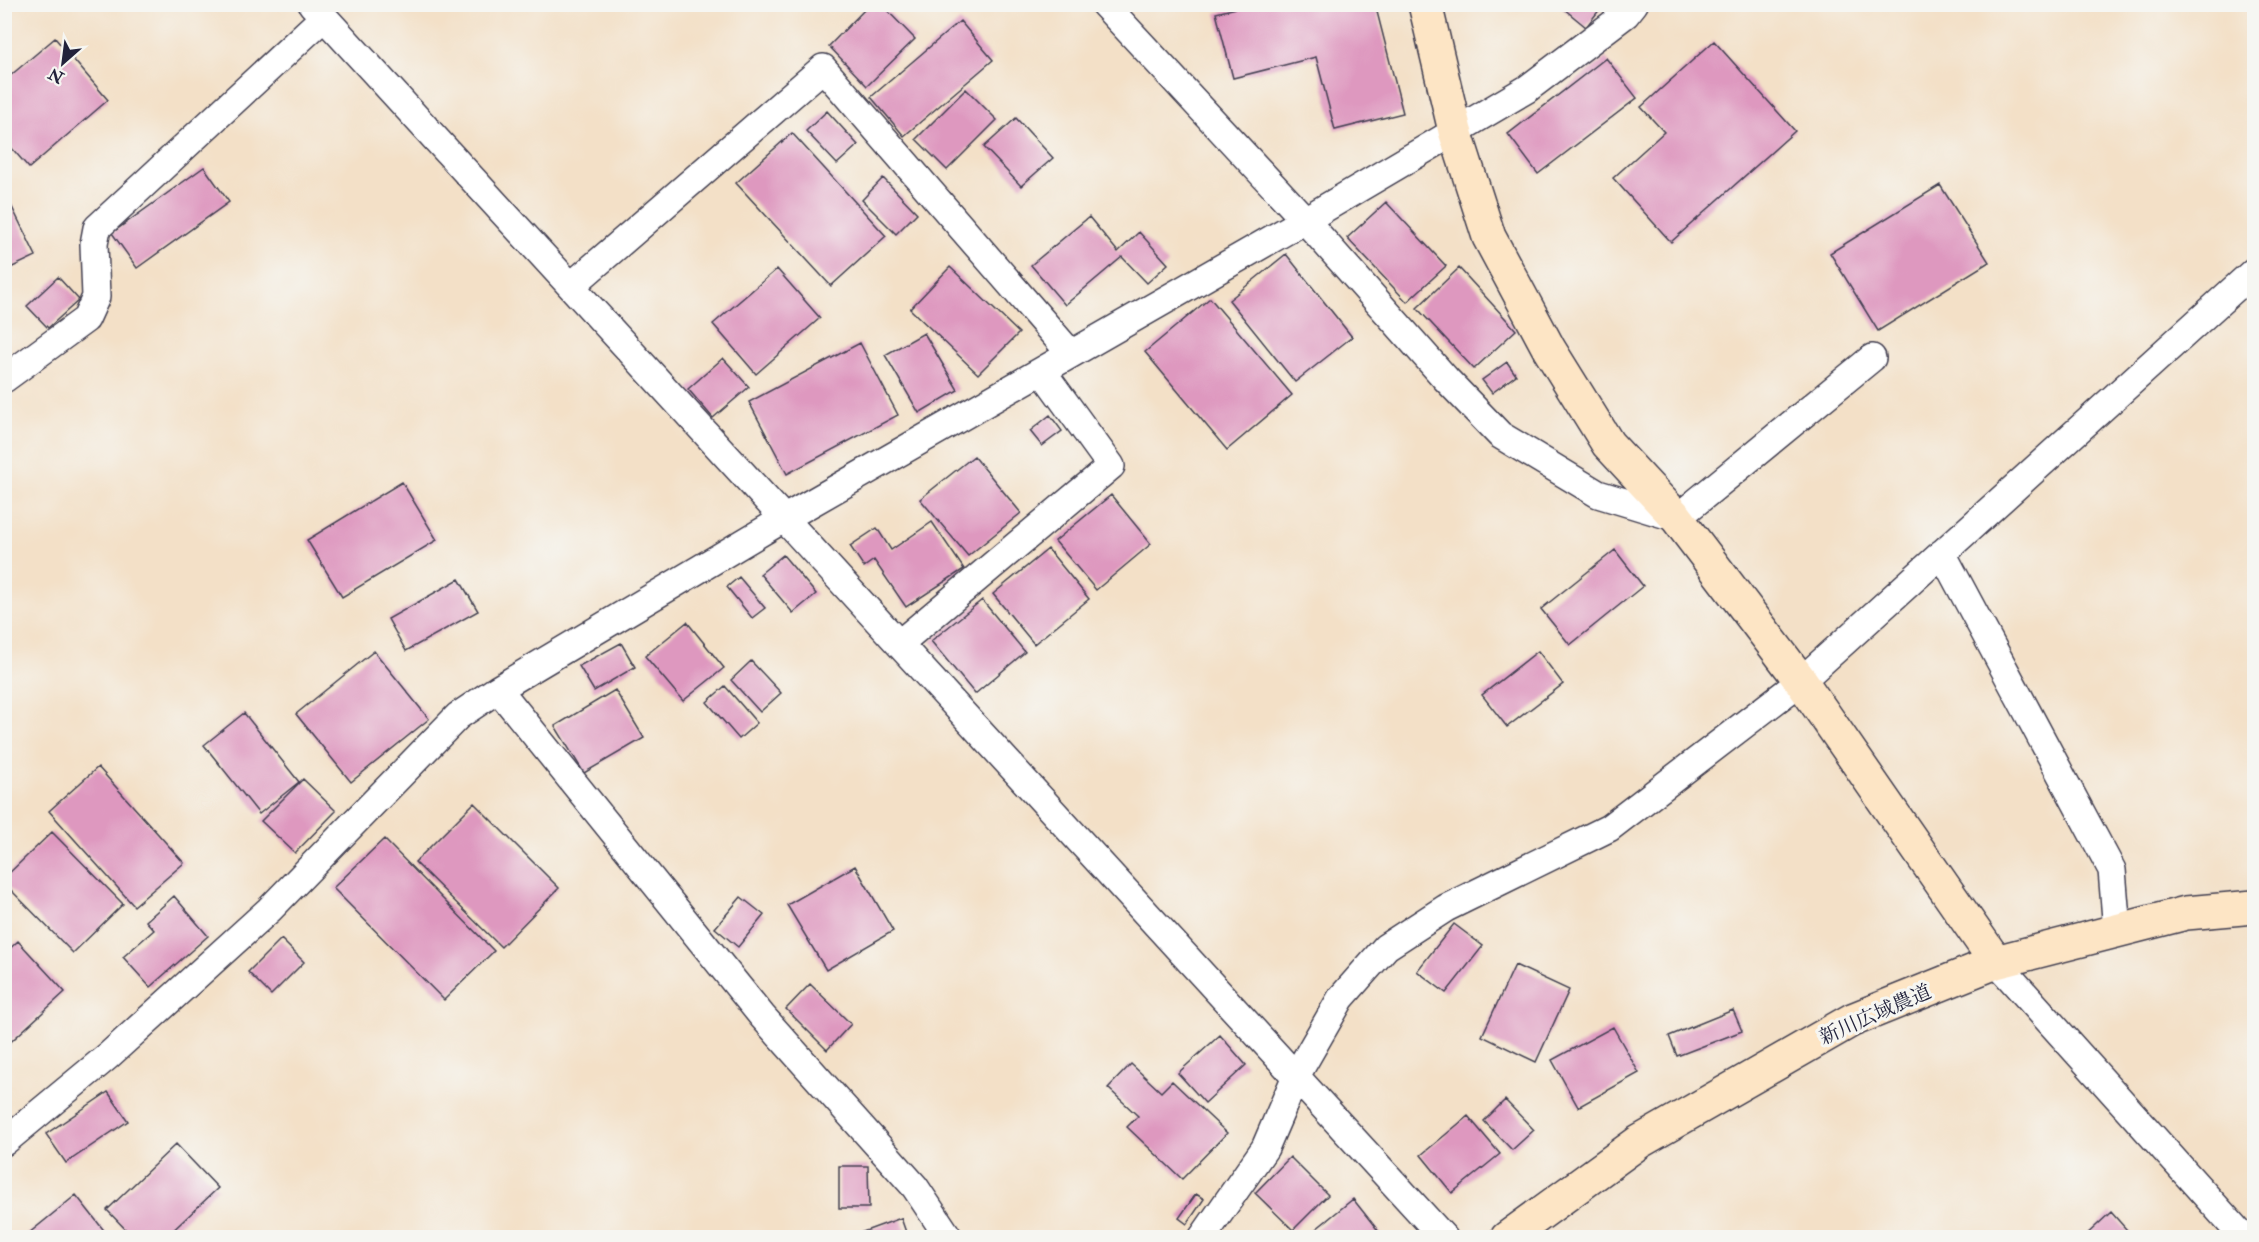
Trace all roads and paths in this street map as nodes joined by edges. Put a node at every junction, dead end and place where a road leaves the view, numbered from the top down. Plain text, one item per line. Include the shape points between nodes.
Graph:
1 (1104, 4) edge
2 (1425, 4) edge
3 (1634, 4) edge
4 (318, 10) edge
5 (1455, 131) junction
6 (1305, 220) junction
7 (2254, 271) edge
8 (571, 286) junction
9 (1071, 354) junction
10 (1872, 358) dead end
11 (1042, 371) junction
12 (4, 379) edge
13 (785, 518) junction
14 (1677, 518) junction
15 (1942, 553) junction
16 (900, 643) junction
17 (1801, 681) junction
18 (498, 688) junction
19 (2254, 907) edge
20 (2117, 931) junction
21 (1996, 962) junction
22 (1296, 1076) junction
23 (4, 1142) edge
24 (949, 1238) edge
25 (1202, 1238) edge
26 (1444, 1238) edge
27 (1507, 1238) edge
28 (2244, 1238) edge

1 - 6 street
2 - 5 street
3 - 5 street via 1527,89
4 - 8 street
4 - 12 street via 97,228 96,297 86,319
5 - 6 street
5 - 14 street via 1489,237 1549,349 1608,444
6 - 9 street
6 - 14 street via 1500,435 1598,494
7 - 15 street
8 - 9 street via 823,68
8 - 13 street
9 - 11 street
10 - 14 street
11 - 13 street
11 - 16 street via 1111,466
13 - 16 street
13 - 18 street
14 - 17 street
15 - 17 street
15 - 20 street via 2112,870
16 - 22 street
17 - 21 street
17 - 22 street via 1609,828 1446,908 1386,947 1341,998
18 - 23 street via 458,716 269,910 108,1056
18 - 24 street via 762,1016 915,1187
19 - 20 street, 新川広域農道 via 2186,914
20 - 21 street, 新川広域農道
21 - 27 street, 新川広域農道 via 1852,1020 1639,1142
21 - 28 street
22 - 25 street via 1265,1148
22 - 26 street

